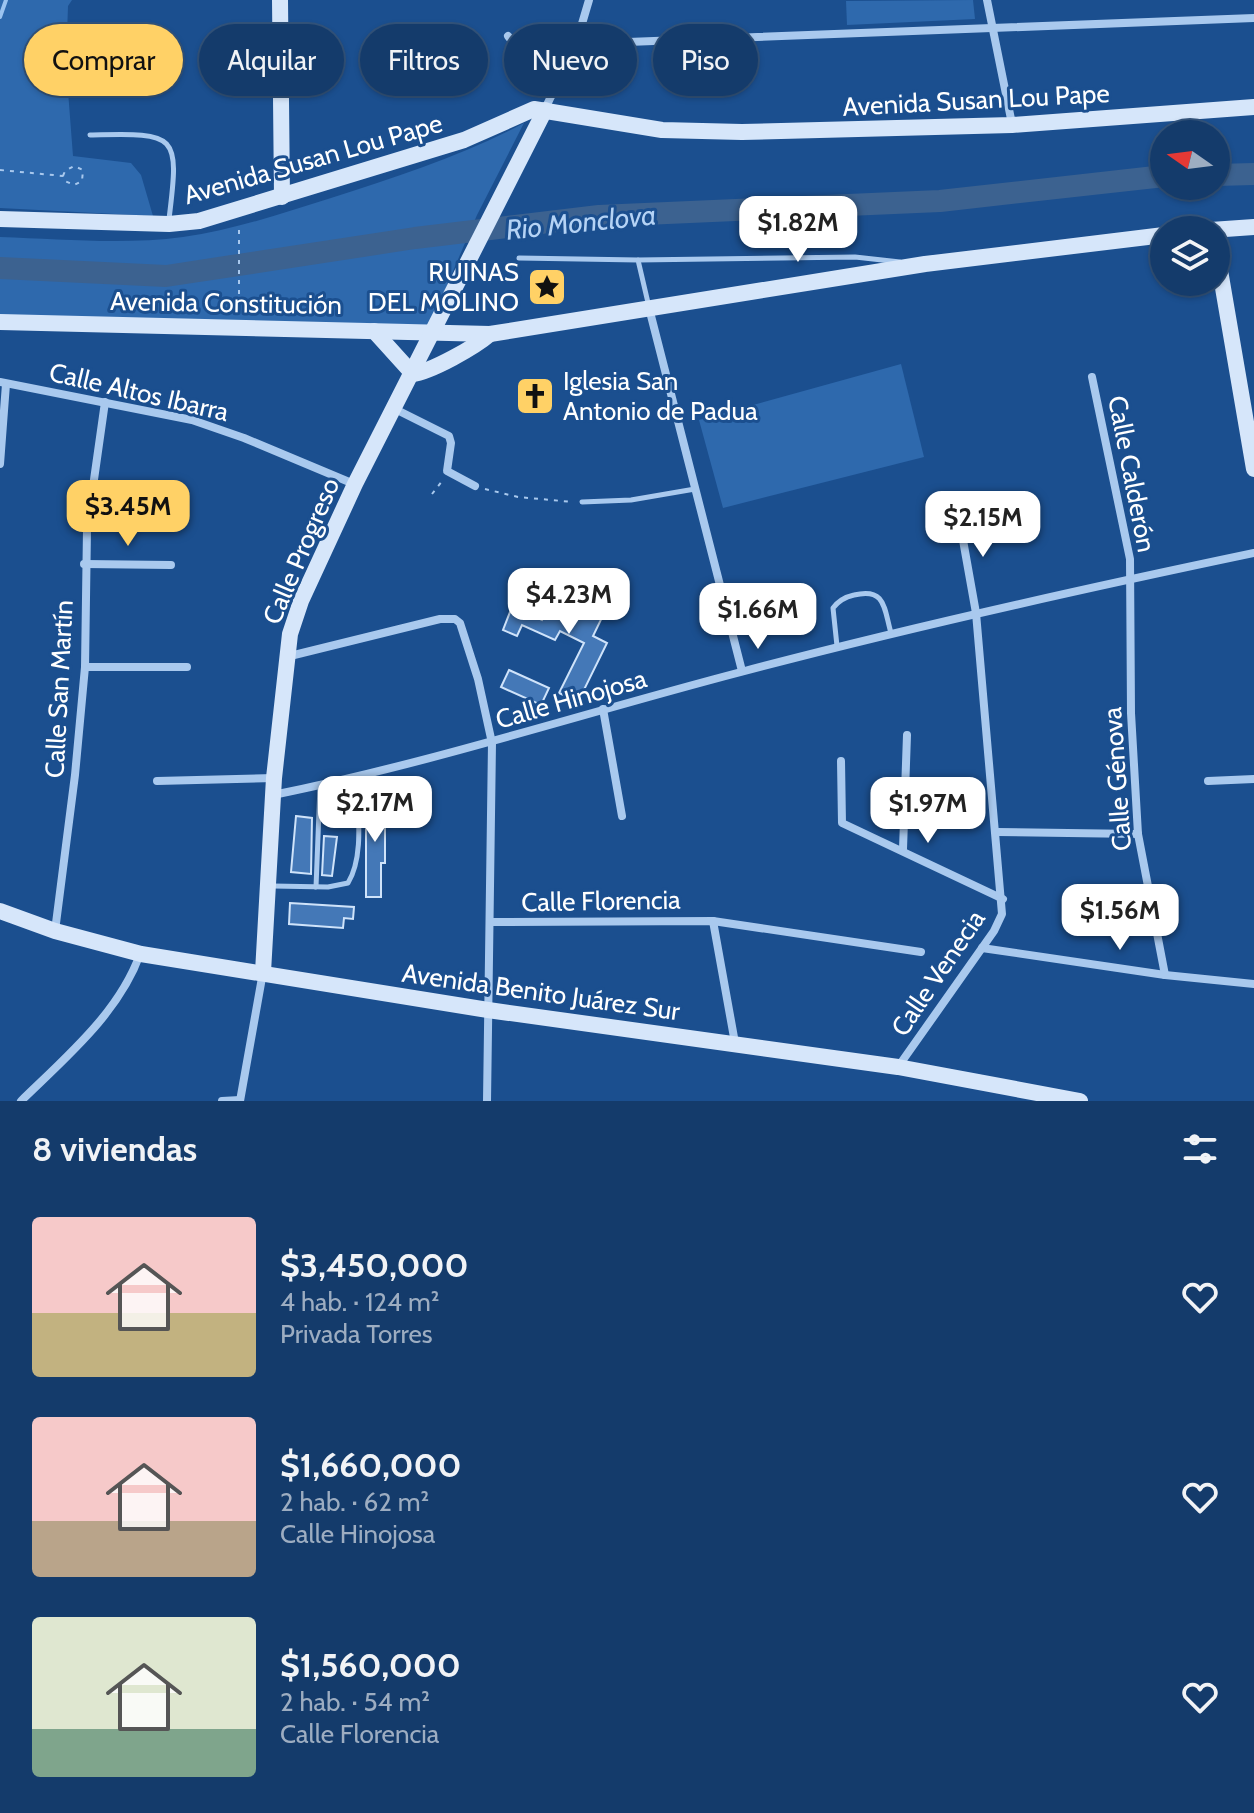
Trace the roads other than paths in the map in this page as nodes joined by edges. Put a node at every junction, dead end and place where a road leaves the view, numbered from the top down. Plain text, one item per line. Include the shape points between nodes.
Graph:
1 (280, 0) edge
2 (589, 0) edge
3 (987, 0) edge
4 (1254, 18) edge
5 (582, 24) edge
6 (991, 25) junction
7 (637, 41) edge
8 (545, 96) edge
9 (552, 96) edge
10 (549, 103) junction
11 (1254, 107) edge
12 (1012, 125) junction
13 (90, 135) dead end
14 (282, 197) junction
15 (0, 219) edge
16 (169, 224) junction
17 (1254, 227) edge
18 (1230, 229) edge
19 (1150, 237) edge
20 (519, 258) dead end
21 (638, 260) junction
22 (925, 264) junction
23 (1224, 296) edge
24 (649, 308) junction
25 (0, 322) edge
26 (374, 331) junction
27 (434, 332) junction
28 (490, 334) junction
29 (412, 373) junction
30 (1092, 377) dead end
31 (3, 383) edge
32 (105, 402) junction
33 (393, 408) junction
34 (0, 464) edge
35 (1254, 469) edge
36 (355, 484) junction
37 (475, 486) road end
38 (695, 489) junction
39 (582, 502) road end
40 (958, 512) dead end
41 (1254, 553) edge
42 (84, 564) junction
43 (171, 565) dead end
44 (1132, 579) junction
45 (976, 613) junction
46 (891, 634) junction
47 (838, 647) junction
48 (285, 657) junction
49 (85, 667) junction
50 (187, 667) dead end
51 (742, 671) junction
52 (603, 709) junction
53 (907, 735) dead end
54 (492, 743) junction
55 (841, 761) dead end
56 (357, 777) junction
57 (1254, 779) edge
58 (157, 781) dead end
59 (1208, 781) dead end
60 (320, 786) junction
61 (273, 787) junction
62 (622, 816) dead end
63 (997, 832) junction
64 (1138, 834) junction
65 (903, 849) junction
66 (268, 886) junction
67 (316, 887) junction
68 (1003, 899) junction
69 (0, 911) edge
70 (713, 921) junction
71 (490, 922) junction
72 (55, 931) junction
73 (982, 948) junction
74 (921, 952) dead end
75 (141, 954) junction
76 (263, 972) junction
77 (1165, 975) junction
78 (1254, 984) edge
79 (488, 1010) junction
80 (735, 1044) junction
81 (898, 1067) junction
82 (23, 1100) edge
83 (240, 1100) edge
84 (37, 1101) edge
85 (222, 1101) edge
86 (487, 1101) edge
87 (1080, 1101) edge

1 - 14 street
2 - 5 street
3 - 6 street
4 - 6 street
6 - 7 street
6 - 12 street
8 - 10 street
9 - 10 street
10 - 12 street, Avenida Susan Lou Pape via 662,130
10 - 14 street, Avenida Susan Lou Pape via 464,140
10 - 27 street, Calle Progreso
11 - 12 street, Avenida Susan Lou Pape
13 - 16 lane via 146,133 170,145 175,167
14 - 16 street, Avenida Susan Lou Pape
15 - 16 street, Avenida Susan Lou Pape
17 - 18 street
19 - 22 street, Avenida Constitución
20 - 21 lane
21 - 22 lane via 855,257
21 - 24 lane
22 - 24 street, Avenida Constitución
23 - 35 street
24 - 28 street, Avenida Constitución
24 - 38 street
25 - 26 street, Avenida Constitución
26 - 27 street, Avenida Constitución
26 - 29 street
27 - 28 street, Avenida Constitución
27 - 29 street, Calle Progreso
28 - 29 street via 477,345
29 - 33 street, Calle Progreso
30 - 44 street, Calle Calderón
31 - 32 street, Calle Altos Ibarra
31 - 34 street
32 - 36 street, Calle Altos Ibarra via 203,424
32 - 42 street, Calle San Martín
33 - 36 street, Calle Progreso
33 - 37 street via 449,436 448,472
36 - 48 street, Calle Progreso via 301,601
38 - 39 lane
38 - 51 street
40 - 45 street, Calle Venecia
41 - 44 street, Calle Hinojosa
42 - 43 street
42 - 49 street, Calle San Martín
44 - 45 street, Calle Hinojosa
44 - 64 street, Calle Génova via 1131,713
45 - 46 street, Calle Hinojosa
45 - 63 street, Calle Venecia
46 - 47 street, Calle Hinojosa
46 - 47 lane via 879,596 869,592 846,597 833,608
47 - 51 street, Calle Hinojosa
48 - 54 street via 440,619 458,620
48 - 61 street, Calle Progreso
49 - 50 street
49 - 72 street, Calle San Martín
51 - 52 street, Calle Hinojosa
52 - 54 street, Calle Hinojosa
52 - 62 street
53 - 65 street
54 - 56 street, Calle Hinojosa
54 - 71 street
55 - 65 street via 842,823
56 - 60 street, Calle Hinojosa
56 - 67 lane via 354,874 341,887
57 - 59 street
58 - 61 street, Calle Hinojosa
60 - 61 street, Calle Hinojosa
60 - 67 lane
61 - 66 street, Calle Progreso
63 - 64 street
63 - 68 street, Calle Venecia
64 - 77 street, Calle Génova
65 - 68 street
66 - 67 lane
66 - 76 street, Calle Progreso
68 - 73 street, Calle Venecia via 999,923
69 - 72 street, Avenida Benito Juárez Sur
70 - 71 street, Calle Florencia
70 - 74 street, Calle Florencia
70 - 80 street
71 - 79 street
72 - 75 street, Avenida Benito Juárez Sur
73 - 77 street
73 - 81 street, Calle Venecia
75 - 76 street, Avenida Benito Juárez Sur
75 - 82 street via 120,995
76 - 79 street, Avenida Benito Juárez Sur
76 - 83 street, Calle Progreso
77 - 78 street
79 - 80 street, Avenida Benito Juárez Sur
79 - 86 street
80 - 81 street, Avenida Benito Juárez Sur
81 - 87 street, Avenida Benito Juárez Sur
82 - 84 street
83 - 85 street

